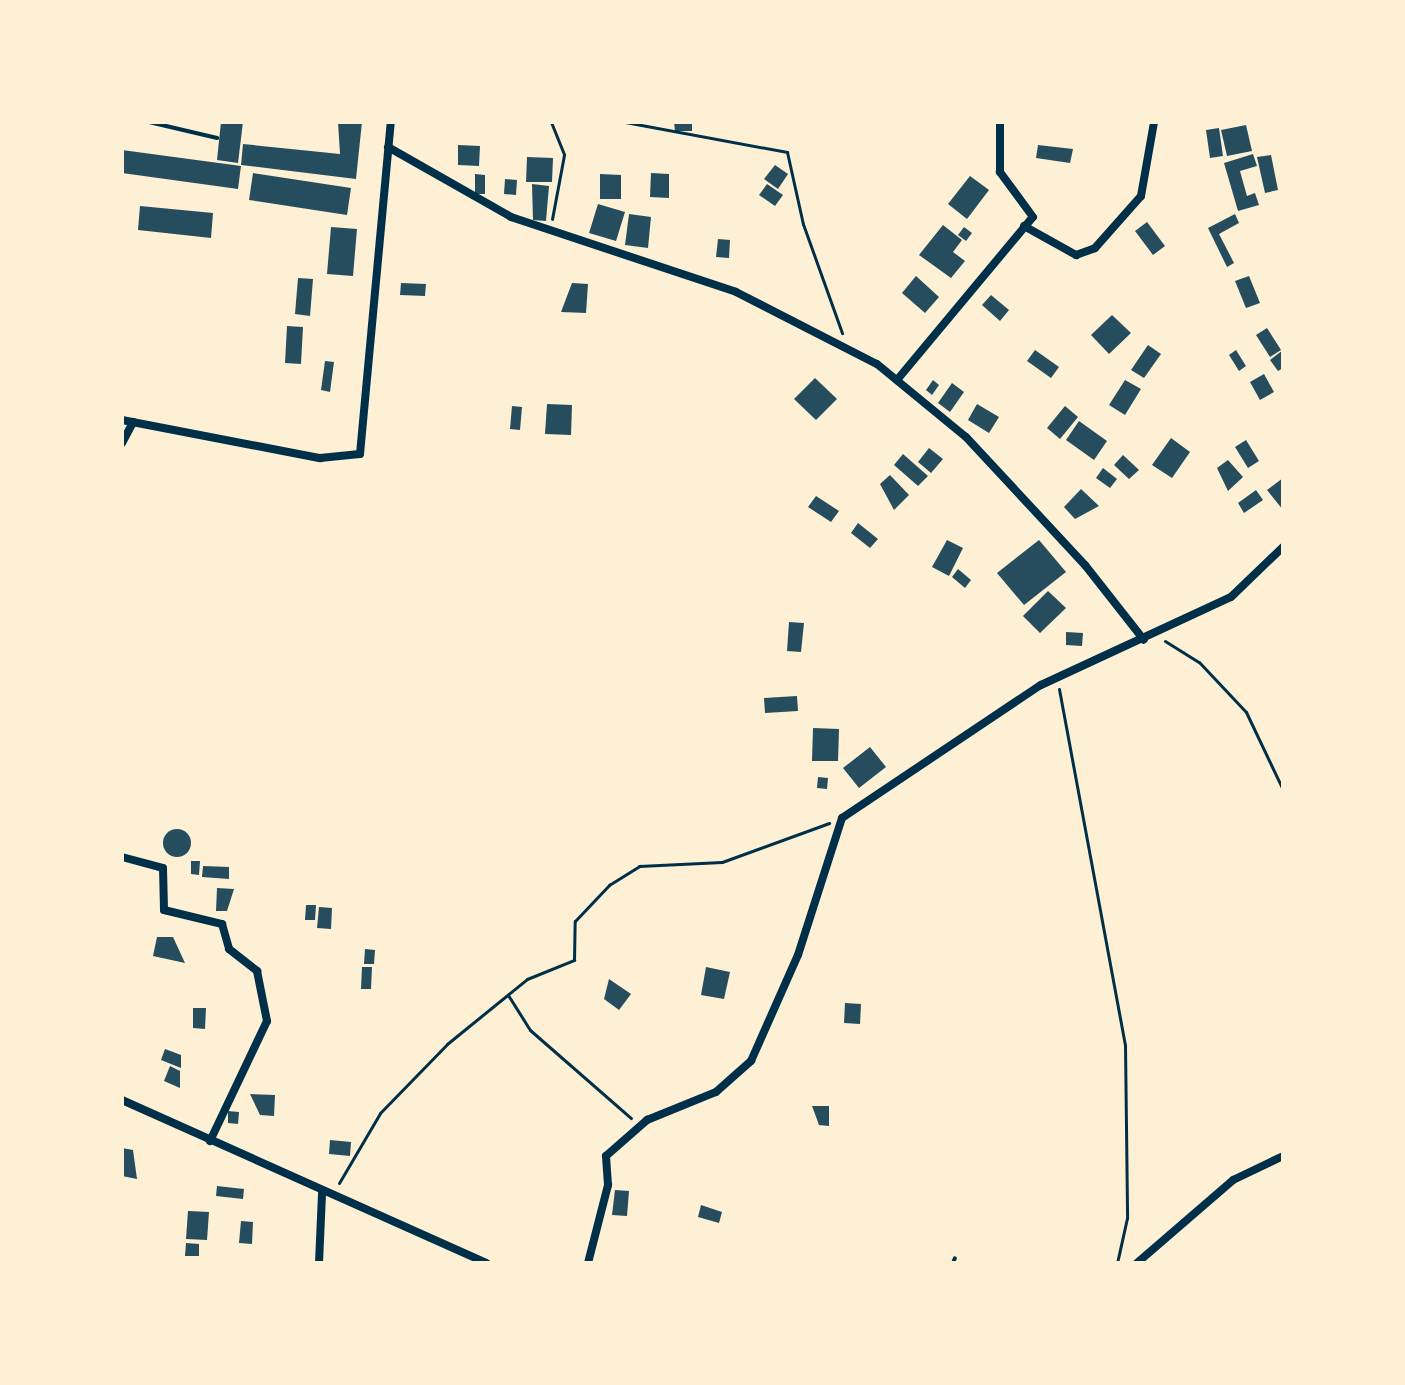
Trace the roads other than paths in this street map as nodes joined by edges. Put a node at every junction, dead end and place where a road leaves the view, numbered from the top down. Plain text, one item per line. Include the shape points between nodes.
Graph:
1 (149, 122) edge
2 (391, 122) edge
3 (1000, 122) edge
4 (1154, 122) edge
5 (217, 138) dead end
6 (388, 147) junction
7 (1024, 226) junction
8 (897, 380) junction
9 (122, 420) edge
10 (133, 422) junction
11 (122, 443) edge
12 (1283, 547) edge
13 (1144, 640) junction
14 (122, 857) edge
15 (122, 1100) edge
16 (210, 1141) junction
17 (1283, 1156) edge
18 (327, 1195) junction
19 (319, 1263) edge
20 (486, 1263) edge
21 (588, 1263) edge
22 (1137, 1263) edge

1 - 5 lane
2 - 6 street
3 - 7 street via 996,161 1032,211
4 - 7 street via 1141,196 1095,248 1076,255
6 - 8 street via 549,232 736,292 846,346
6 - 10 street via 360,454 320,458
7 - 8 street
8 - 13 street via 966,437
9 - 10 street
10 - 11 street
12 - 13 street via 1231,597
13 - 21 street via 1058,677 842,818 798,955 751,1061 716,1092 640,1127 605,1157 608,1185
14 - 16 street via 163,868 164,910 222,924 229,949 257,971 267,1021
15 - 16 street
16 - 18 street
17 - 22 street via 1233,1180
18 - 19 street
18 - 20 street via 440,1237

